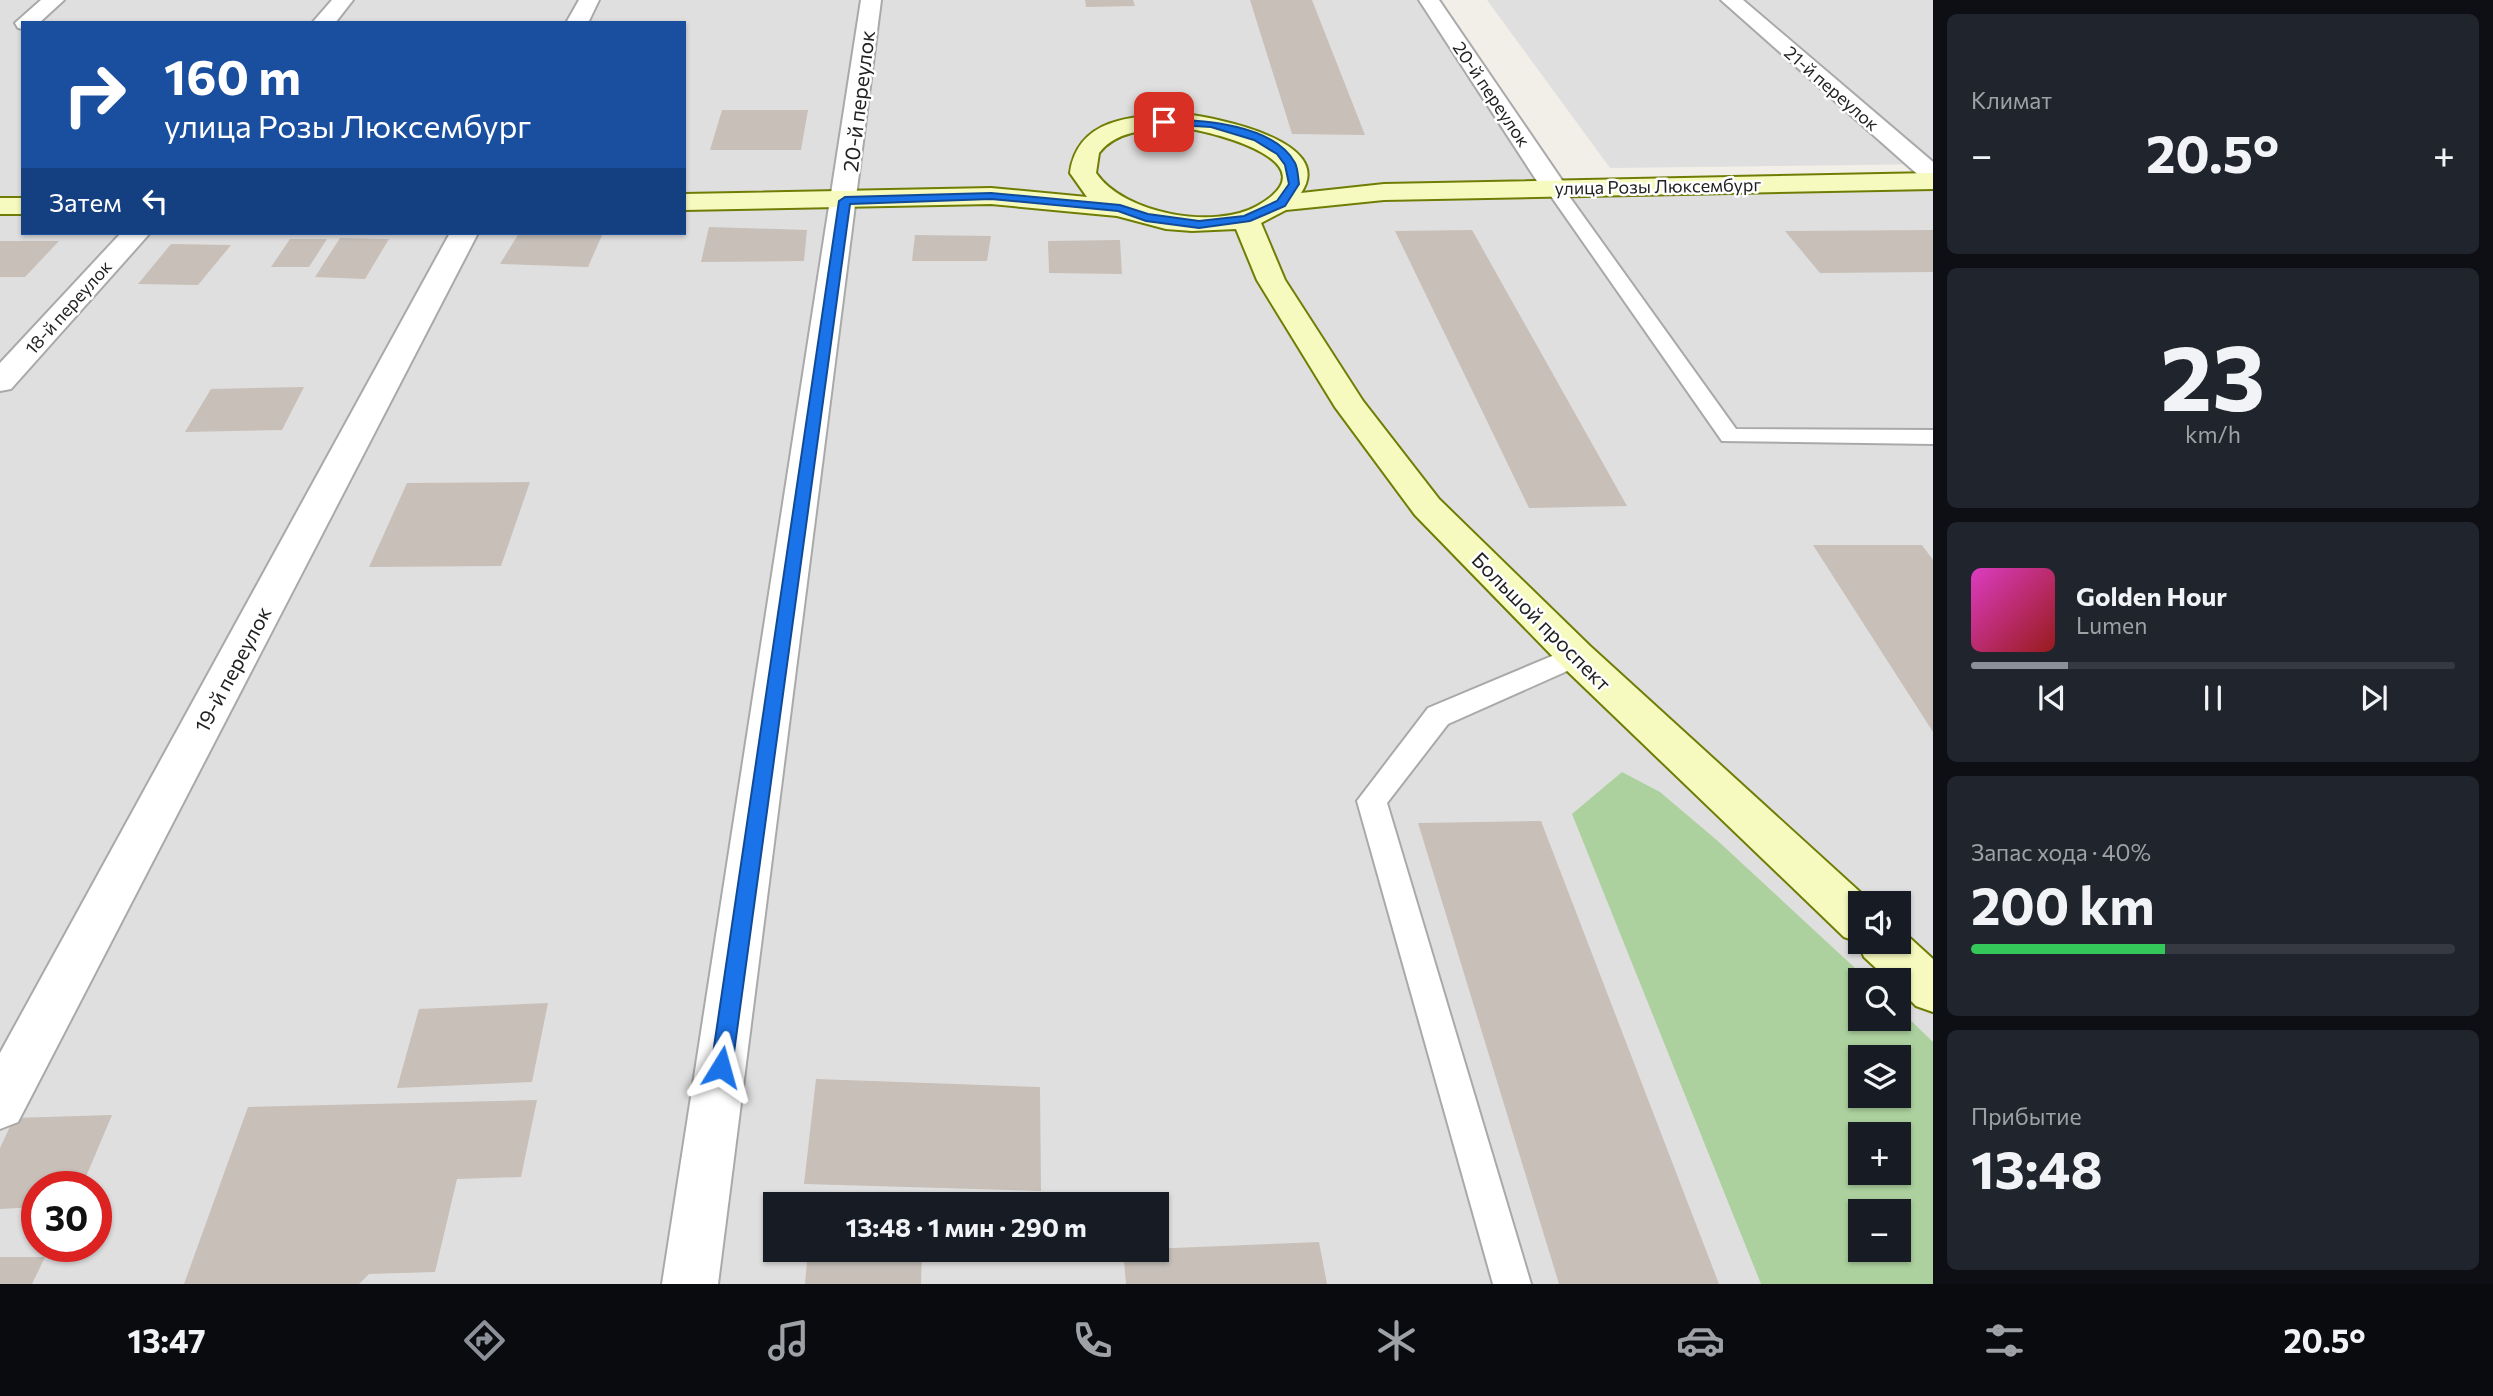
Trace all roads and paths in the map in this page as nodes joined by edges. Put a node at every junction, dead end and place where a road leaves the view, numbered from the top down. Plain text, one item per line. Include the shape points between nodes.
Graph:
1 (54, 0) edge
2 (343, 0) edge
3 (589, 0) edge
4 (871, 0) edge
5 (1429, 0) edge
6 (1731, 0) edge
7 (29, 21) edge
8 (325, 21) edge
9 (578, 21) edge
10 (1291, 164) junction
11 (1083, 173) junction
12 (1933, 175) edge
13 (1933, 181) edge
14 (1555, 189) junction
15 (1384, 192) junction
16 (991, 196) junction
17 (845, 201) junction
18 (686, 202) edge
19 (1281, 203) junction
20 (0, 206) edge
21 (21, 206) edge
22 (1120, 208) junction
23 (1246, 219) junction
24 (1199, 224) junction
25 (134, 235) edge
26 (463, 235) edge
27 (1271, 280) junction
28 (0, 382) edge
29 (1933, 437) edge
30 (1576, 656) junction
31 (1848, 911) edge
32 (1894, 954) edge
33 (1933, 990) edge
34 (0, 1104) edge
35 (690, 1284) edge
36 (1512, 1284) edge

1 - 7 street
2 - 8 street
3 - 9 street
4 - 17 street, 20-й переулок
5 - 14 street, 20-й переулок
6 - 12 street, 21-й переулок
10 - 11 street, улица Розы Люксембург via 1258,138 1185,121 1144,123 1116,131 1087,152
10 - 15 street, улица Розы Люксембург
10 - 19 street via 1294,184
11 - 16 street, улица Розы Люксембург
11 - 22 street, улица Розы Люксембург via 1101,197
13 - 14 street, улица Розы Люксембург
14 - 15 street, улица Розы Люксембург
14 - 29 lane via 1730,436
15 - 19 street, улица Розы Люксембург
16 - 17 street, улица Розы Люксембург
16 - 22 street, улица Розы Люксембург
17 - 18 street, улица Розы Люксембург
17 - 35 street, 20-й переулок
19 - 23 street, улица Розы Люксембург
20 - 21 street
22 - 24 street, улица Розы Люксембург via 1146,217
23 - 24 street, улица Розы Люксембург
23 - 27 street, Большой проспект
24 - 27 street, Большой проспект
25 - 28 street, 18-й переулок
26 - 34 street, 19-й переулок
27 - 30 street, Большой проспект via 1351,407 1427,507
30 - 31 street, Большой проспект
30 - 36 lane via 1438,716 1372,801
32 - 33 street

